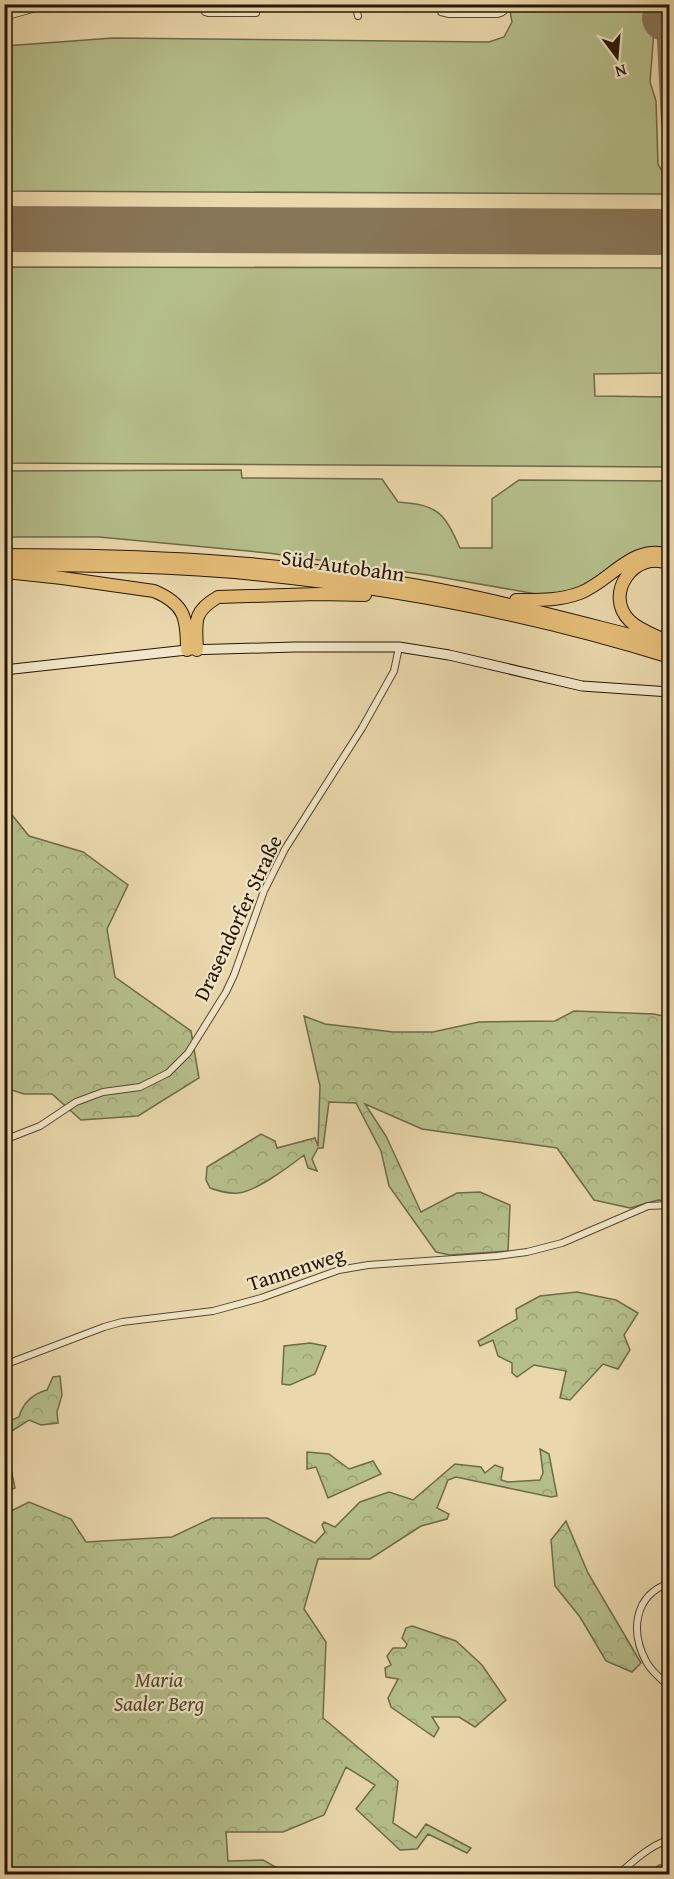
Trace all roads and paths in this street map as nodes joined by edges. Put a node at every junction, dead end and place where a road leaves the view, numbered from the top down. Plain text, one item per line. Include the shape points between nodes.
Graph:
1 (50, 4) edge
2 (200, 4) edge
3 (255, 4) edge
4 (355, 4) edge
5 (440, 4) edge
6 (506, 4) edge
7 (358, 16) dead end
8 (4, 17) edge
9 (4, 555) edge
10 (669, 555) edge
11 (669, 564) edge
12 (4, 565) edge
13 (4, 572) edge
14 (396, 593) junction
15 (490, 600) junction
16 (669, 644) edge
17 (399, 647) junction
18 (192, 650) junction
19 (669, 657) edge
20 (4, 670) edge
21 (669, 692) edge
22 (4, 1140) edge
23 (669, 1205) edge
24 (4, 1365) edge
25 (669, 1582) edge
26 (669, 1687) edge
27 (669, 1839) edge
28 (619, 1875) edge

1 - 8 street
2 - 3 street via 208,13 256,13
4 - 7 street
5 - 6 street via 441,12 449,14 497,15 502,14
9 - 15 highway, Süd Autobahn via 146,557 264,565 411,584
10 - 15 highway via 655,552 634,557 596,584 564,598
11 - 16 highway via 656,561 637,565 621,585 620,598 629,620
12 - 14 highway, Süd Autobahn via 220,572
13 - 18 highway via 154,591 179,606
14 - 18 highway via 218,597 204,605 198,616
14 - 19 highway, Süd Autobahn via 542,622
15 - 16 highway, Süd Autobahn
17 - 18 main road
17 - 21 main road via 582,686
17 - 22 street, Drasendorfer Straße via 394,671 362,728 285,849 264,891 226,992 188,1053 168,1073 150,1082 76,1102 40,1126
18 - 20 main road
23 - 24 street, Tannenweg via 648,1206 562,1243 527,1252 339,1270 243,1304 122,1322
25 - 26 street via 646,1596 637,1622 648,1665
27 - 28 street via 647,1850

